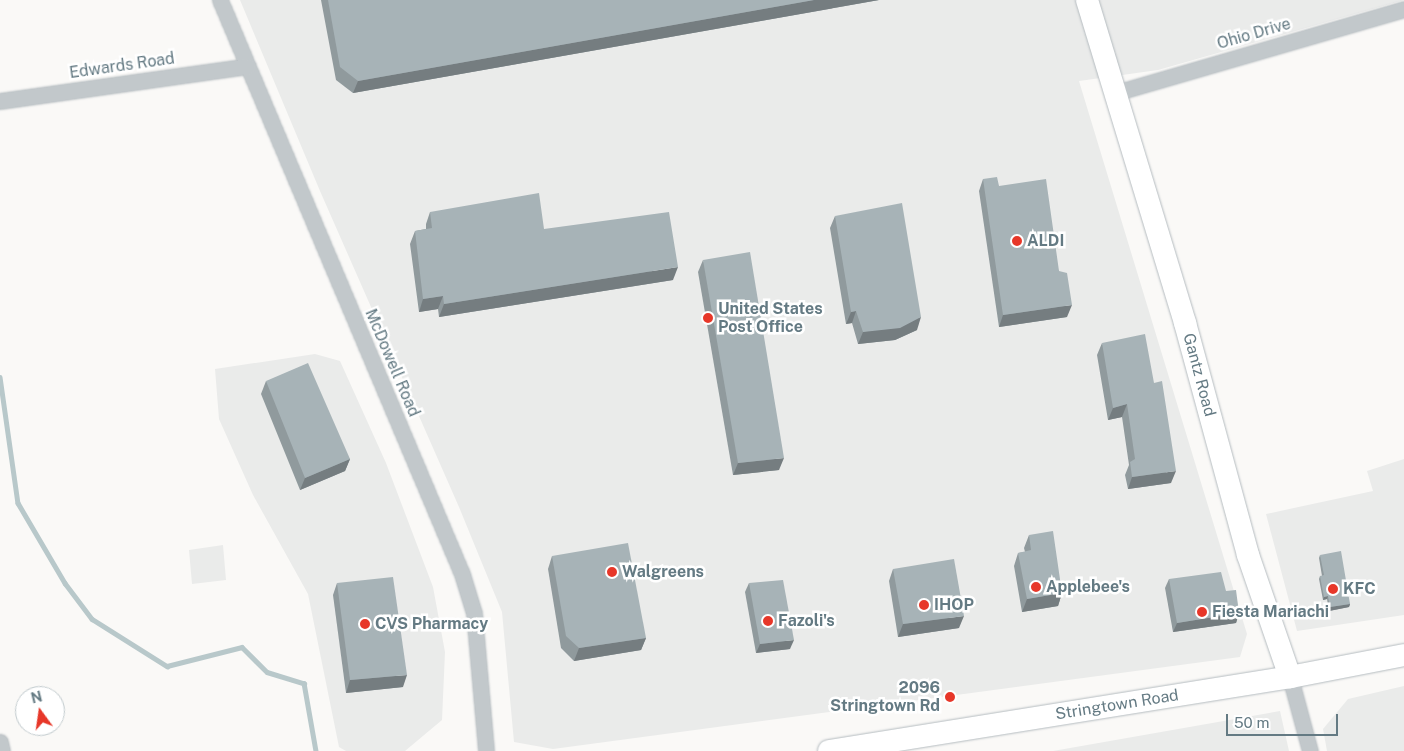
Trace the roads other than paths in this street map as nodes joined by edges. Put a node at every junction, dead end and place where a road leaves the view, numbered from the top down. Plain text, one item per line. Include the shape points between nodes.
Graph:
1 (220, 0) edge
2 (1087, 0) edge
3 (1404, 9) edge
4 (248, 66) junction
5 (1115, 93) junction
6 (0, 101) edge
7 (1404, 655) edge
8 (1290, 677) junction
9 (0, 742) edge
10 (2, 751) edge
11 (486, 751) edge
12 (829, 751) edge
13 (1310, 751) edge

1 - 4 street, McDowell Road
2 - 5 main road, Gantz Road
3 - 5 street, Ohio Drive
4 - 6 street, Edwards Road
4 - 11 street, McDowell Road via 462,574 474,613
5 - 8 main road, Gantz Road via 1187,333 1248,555
7 - 8 main road, Stringtown Road
8 - 12 main road, Stringtown Road
8 - 13 street, Gantz Road
9 - 10 street

